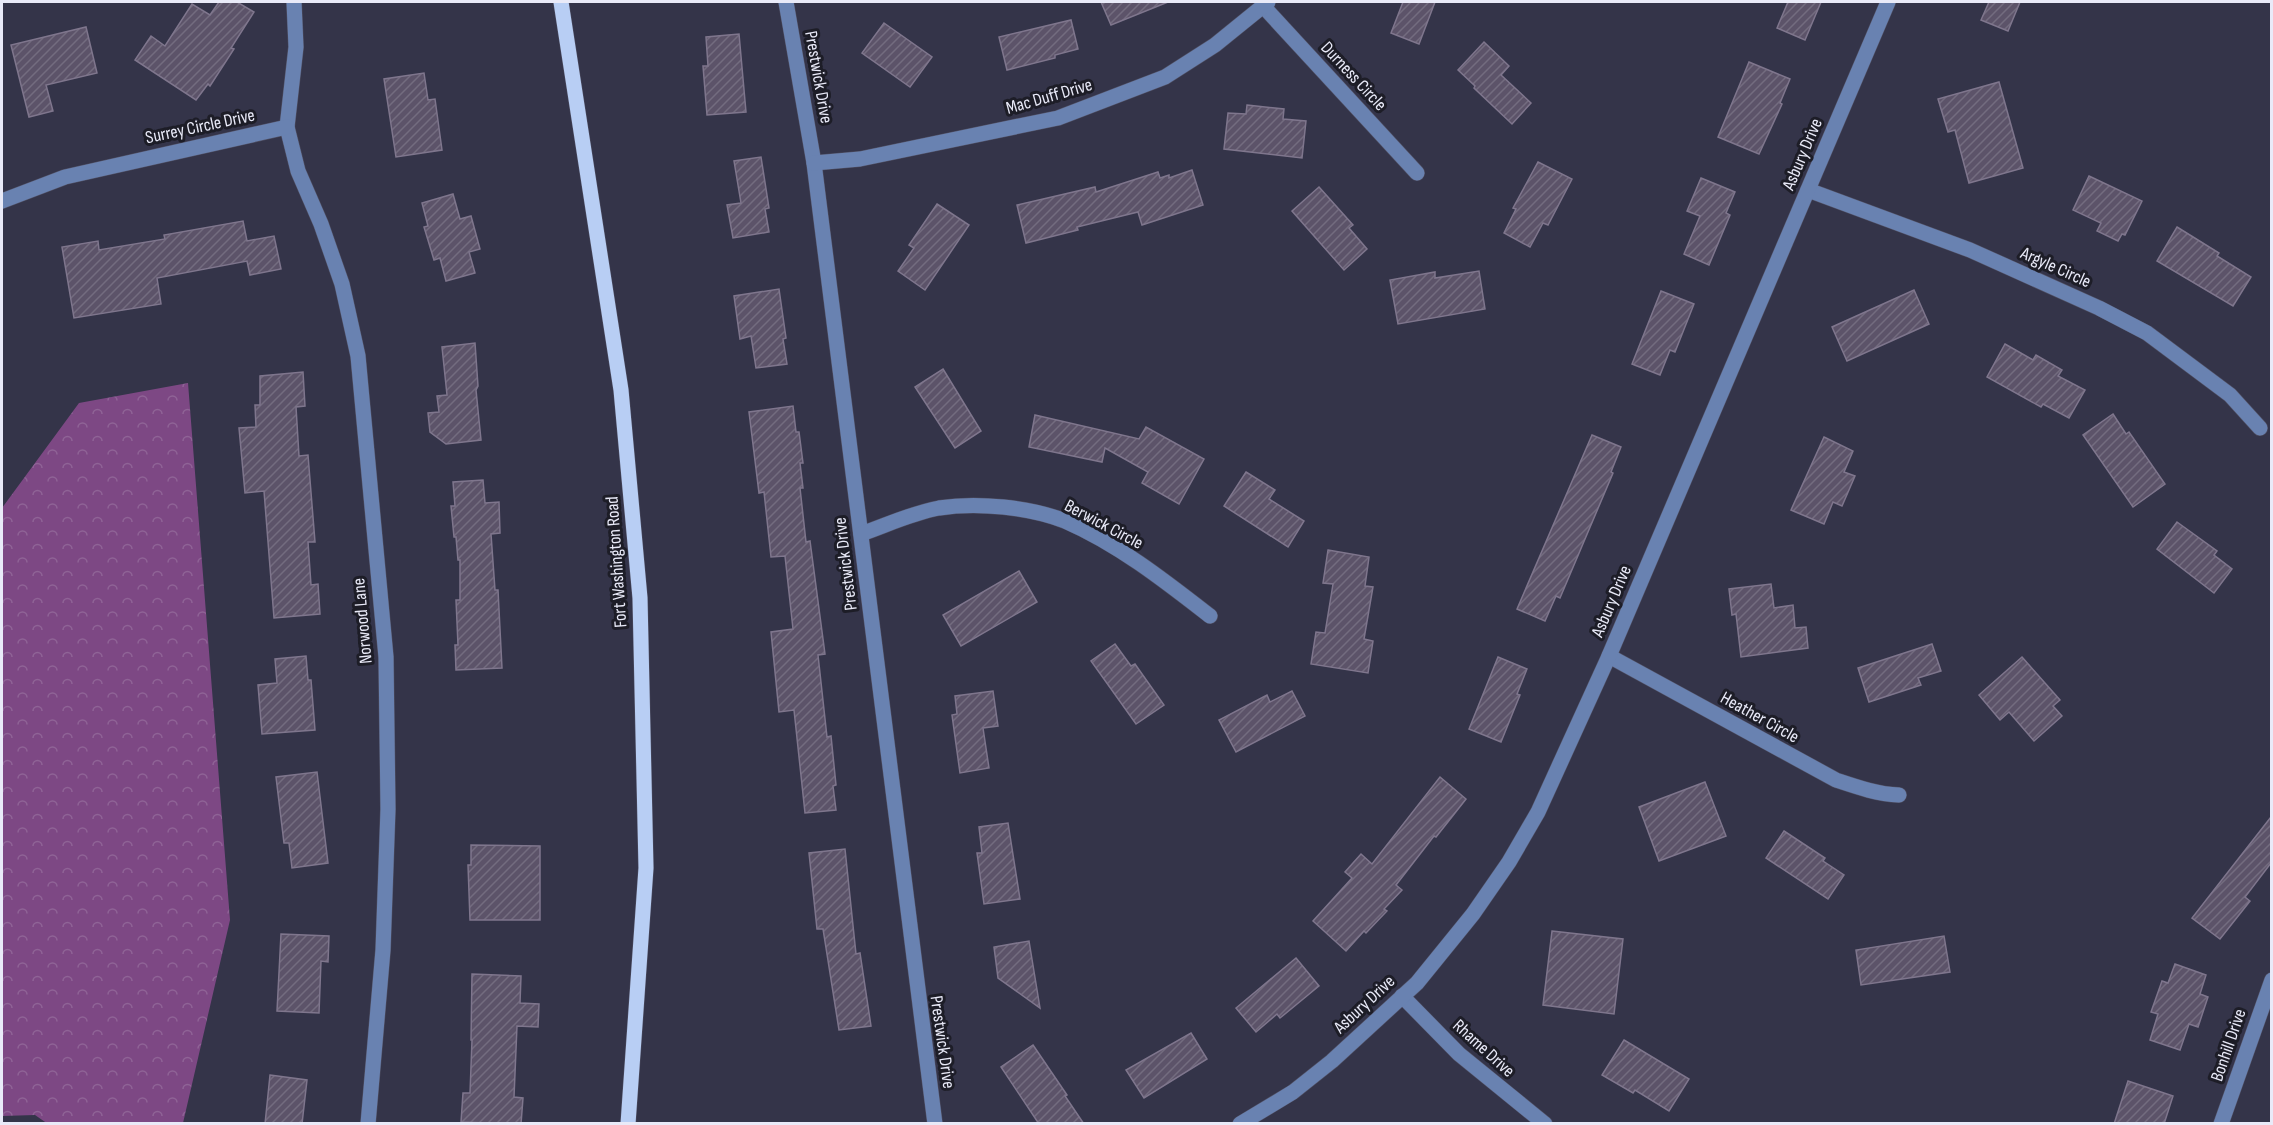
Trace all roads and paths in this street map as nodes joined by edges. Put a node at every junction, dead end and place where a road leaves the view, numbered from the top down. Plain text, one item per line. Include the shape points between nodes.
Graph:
1 (294, 2) edge
2 (561, 2) edge
3 (786, 2) edge
4 (1888, 2) edge
5 (1266, 4) edge
6 (287, 127) junction
7 (814, 163) junction
8 (1417, 173) dead end
9 (1808, 190) junction
10 (2, 201) edge
11 (2260, 428) dead end
12 (861, 534) junction
13 (1210, 615) dead end
14 (1609, 656) junction
15 (1899, 795) dead end
16 (2271, 980) edge
17 (1402, 996) junction
18 (368, 1124) edge
19 (628, 1124) edge
20 (935, 1124) edge
21 (1240, 1124) edge
22 (1545, 1124) edge
23 (2221, 1124) edge

1 - 6 street via 296,46
2 - 19 main road, Fort Washington Road via 621,390 640,598 646,868
3 - 7 street, Prestwick Drive
4 - 9 street, Asbury Drive
5 - 7 street, Mac Duff Drive via 1215,45 1165,77 1058,118 860,159
5 - 8 street, Durness Circle
6 - 10 street, Surrey Circle Drive via 65,177
6 - 18 street, Norwood Lane via 298,171 342,284 358,356 386,657 388,809 383,950
7 - 12 street, Prestwick Drive
9 - 11 street, Argyle Circle via 1970,250 2147,333 2230,395
9 - 14 street, Asbury Drive
12 - 13 street, Berwick Circle via 939,508 1030,511 1065,521 1103,542 1163,579
12 - 20 street, Prestwick Drive
14 - 15 street, Heather Circle via 1836,780
14 - 17 street, Asbury Drive via 1538,812 1509,862 1473,914
16 - 23 street, Bonhill Drive
17 - 21 street, Asbury Drive via 1293,1092
17 - 22 street, Rhame Drive via 1459,1054

